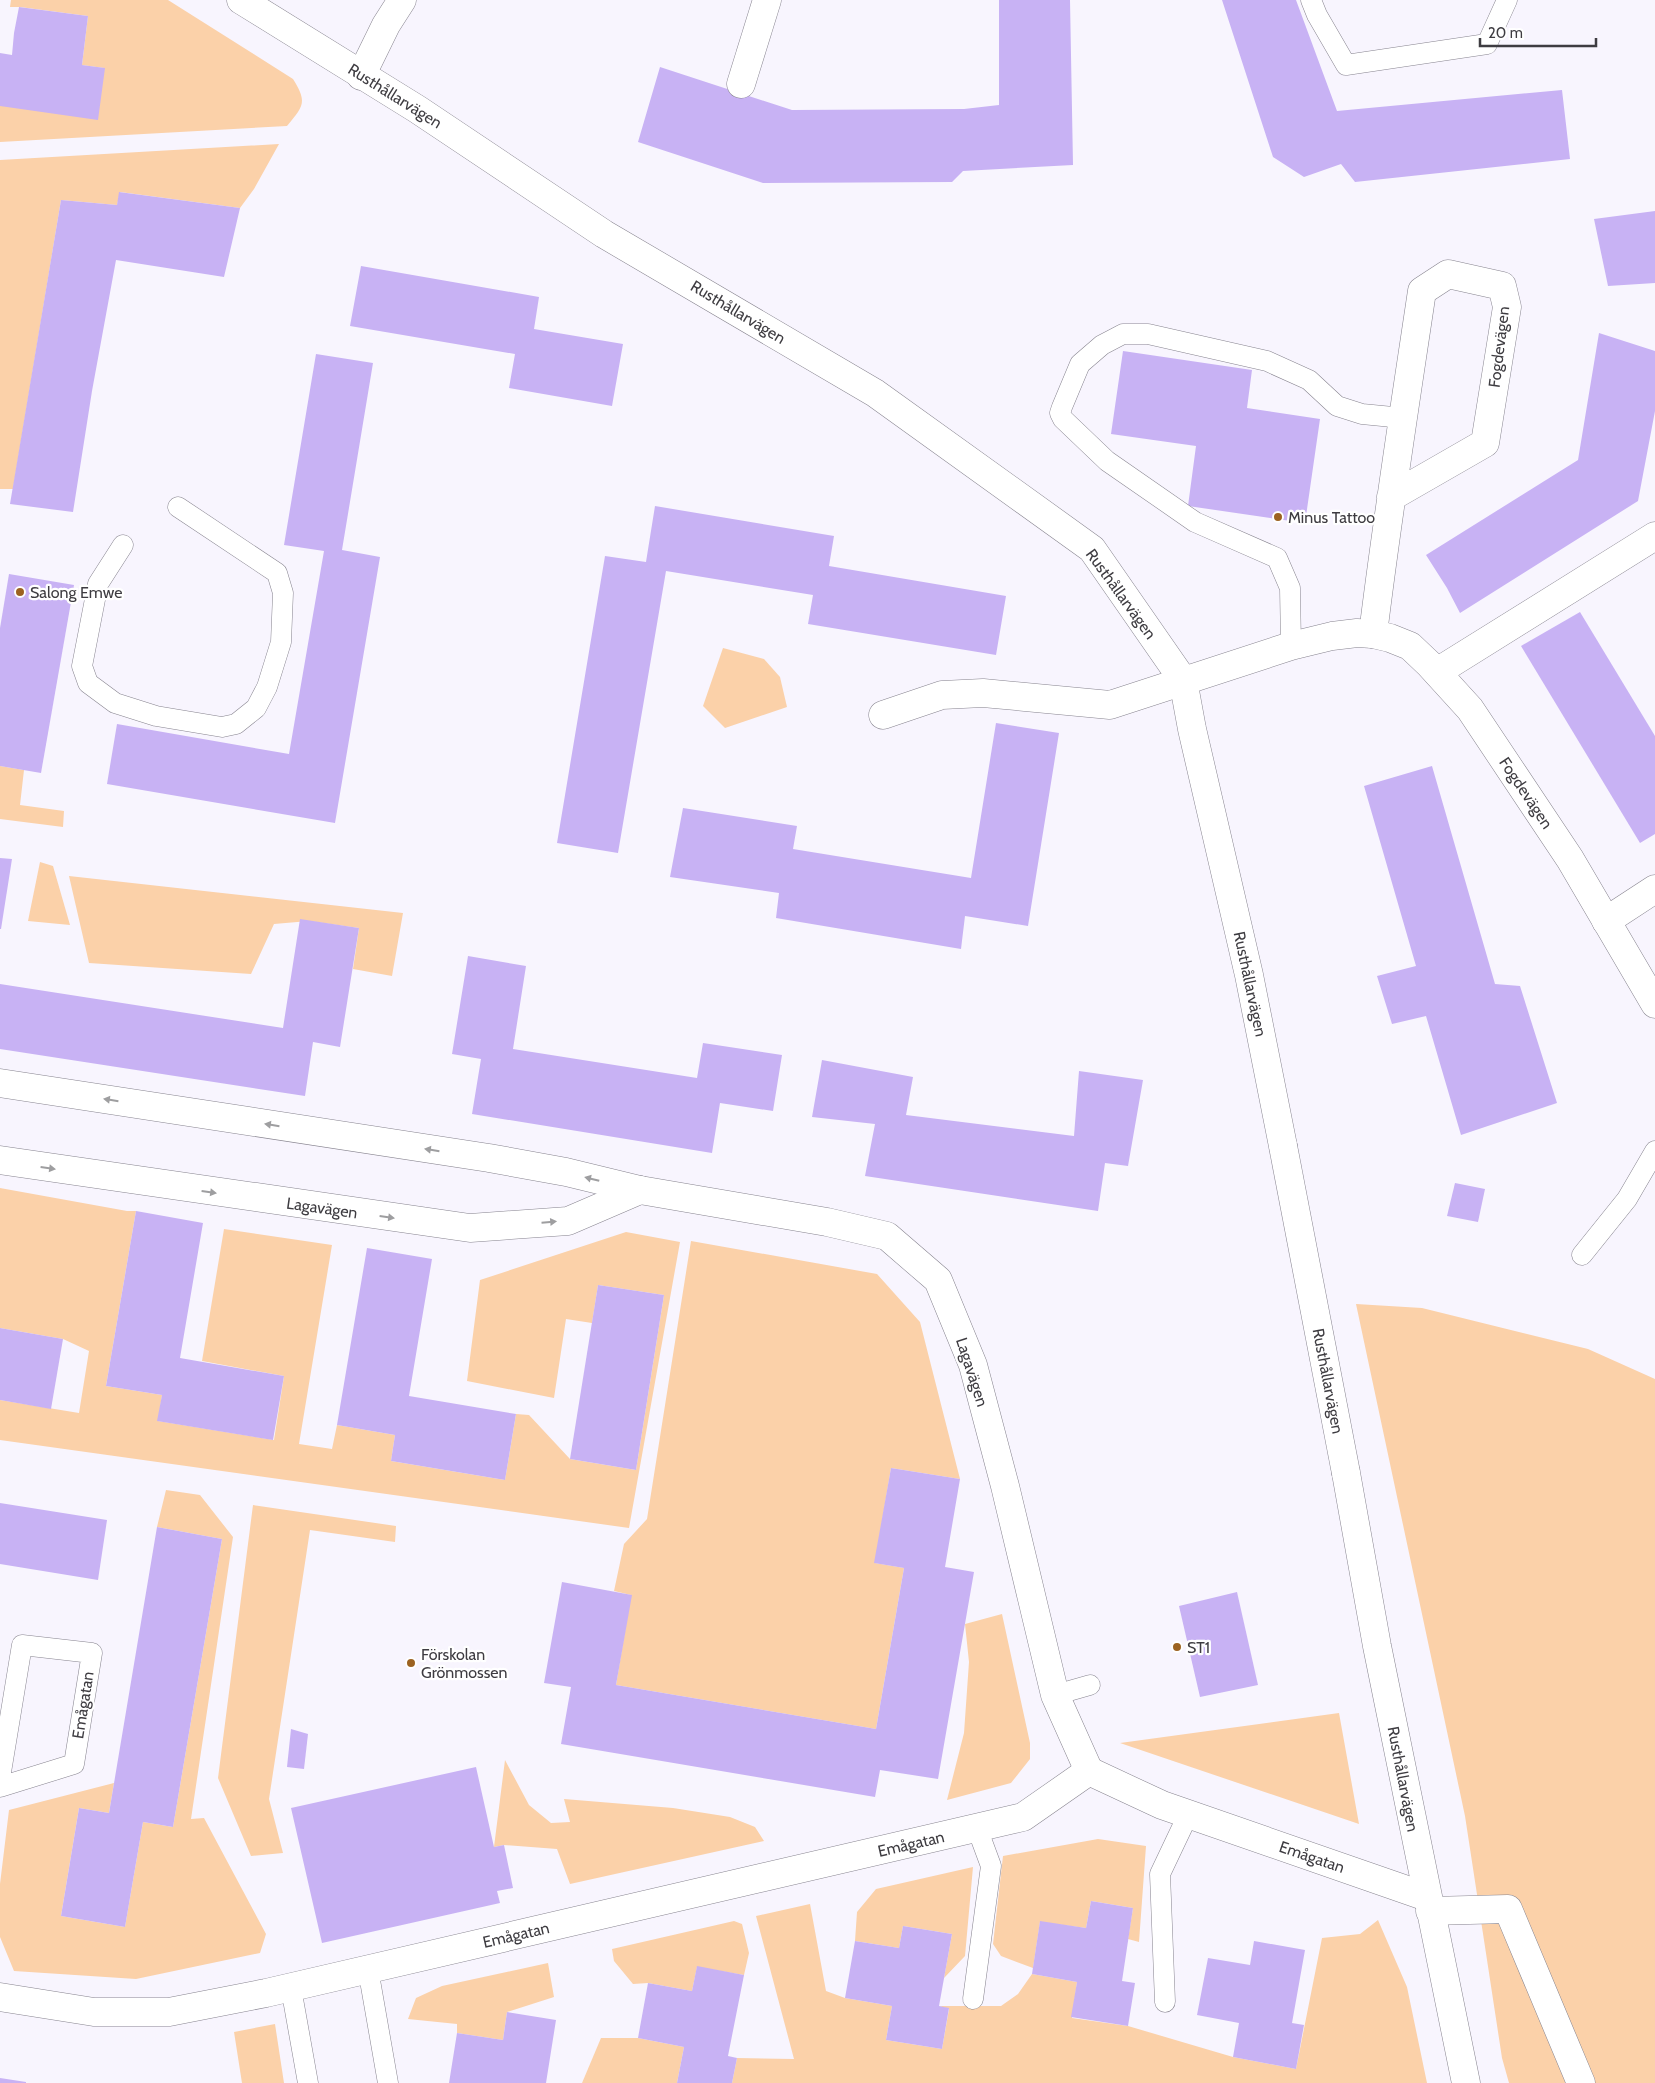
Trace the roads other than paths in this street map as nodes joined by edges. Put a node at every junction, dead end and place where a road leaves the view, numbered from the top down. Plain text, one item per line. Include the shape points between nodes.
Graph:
1 (241, 0) edge
2 (402, 0) edge
3 (766, 0) edge
4 (1311, 0) edge
5 (1507, 0) edge
6 (361, 76) junction
7 (741, 84) dead end
8 (1403, 418) junction
9 (1391, 497) junction
10 (178, 507) dead end
11 (1655, 536) edge
12 (123, 545) dead end
13 (1373, 634) junction
14 (1291, 646) junction
15 (1437, 672) junction
16 (1183, 680) junction
17 (883, 715) dead end
18 (1655, 889) edge
19 (1606, 920) junction
20 (1655, 1004) edge
21 (0, 1083) edge
22 (1655, 1152) edge
23 (0, 1160) edge
24 (640, 1190) junction
25 (1582, 1256) dead end
26 (1090, 1684) dead end
27 (1055, 1695) junction
28 (1089, 1771) junction
29 (0, 1778) edge
30 (0, 1788) edge
31 (1188, 1814) junction
32 (977, 1828) junction
33 (1428, 1904) junction
34 (368, 1969) junction
35 (290, 1988) junction
36 (0, 1998) edge
37 (973, 1999) dead end
38 (1165, 2002) dead end
39 (308, 2083) edge
40 (388, 2083) edge
41 (1466, 2083) edge
42 (1581, 2083) edge

1 - 6 street, Rusthållarvägen
2 - 6 street
3 - 7 street
4 - 5 lane via 1346,65 1487,44
6 - 16 street, Rusthållarvägen via 417,109 604,234 875,393 1092,549
8 - 9 street, Fogdevägen
8 - 9 street, Fogdevägen via 1422,291 1448,274 1502,286 1507,307 1485,443
8 - 14 lane via 1362,414 1337,406 1309,380 1268,361 1148,334 1122,334 1102,345 1080,364 1060,413 1062,419 1107,461 1195,522 1277,558 1290,588
9 - 13 street, Fogdevägen
10 - 12 lane via 277,573 283,593 281,642 267,687 256,708 236,724 222,728 156,716 115,703 88,683 82,666 98,584
11 - 15 street
13 - 14 street, Fogdevägen via 1332,636
13 - 15 street, Fogdevägen via 1410,646
14 - 16 street, Fogdevägen
15 - 19 street, Fogdevägen via 1470,709 1570,859
16 - 17 street via 1110,704 983,693 942,695
16 - 33 street, Rusthållarvägen, bridge via 1249,975
18 - 19 street
19 - 20 street, Fogdevägen
24 -> 21 street, Lagavägen via 489,1158
22 - 25 lane via 1626,1199
23 -> 24 street, Lagavägen via 470,1228 568,1221
24 - 27 street, Lagavägen via 827,1222 887,1236 938,1280 973,1365
26 - 27 lane
27 - 28 street, Lagavägen
28 - 31 street, Emågatan
28 - 32 street, Emågatan via 1023,1817
29 - 30 lane, Emågatan via 22,1646 92,1653 74,1764
31 - 33 street, Emågatan
31 - 38 lane via 1160,1874
32 - 34 street, Emågatan
32 - 37 lane via 991,1866
33 - 41 street, Rusthållarvägen
33 - 42 street, Emågatan via 1508,1910
34 - 35 street, Emågatan
34 - 40 lane
35 - 36 street, Emågatan via 169,2012 94,2012
35 - 39 lane

